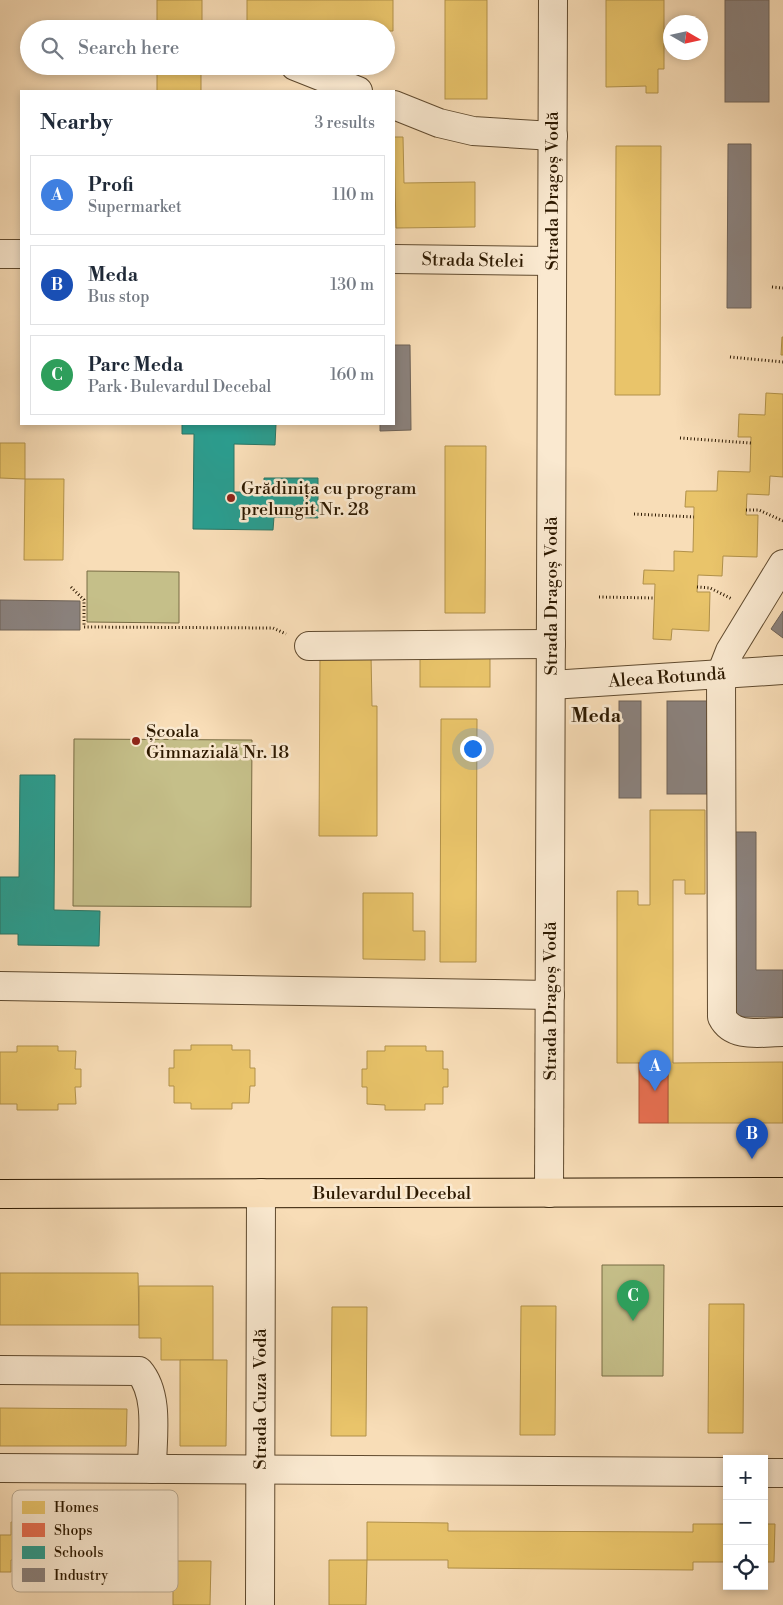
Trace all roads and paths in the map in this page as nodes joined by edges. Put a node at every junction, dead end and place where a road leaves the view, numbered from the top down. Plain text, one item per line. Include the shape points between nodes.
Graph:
1 (553, 0) edge
2 (318, 75) edge
3 (355, 90) edge
4 (395, 105) edge
5 (553, 136) junction
6 (0, 254) edge
7 (20, 254) edge
8 (395, 259) edge
9 (552, 261) junction
10 (772, 287) dead end
11 (783, 288) edge
12 (730, 358) dead end
13 (783, 362) edge
14 (680, 438) dead end
15 (751, 443) dead end
16 (746, 510) dead end
17 (634, 514) dead end
18 (694, 517) dead end
19 (783, 521) edge
20 (783, 564) edge
21 (71, 587) dead end
22 (697, 587) dead end
23 (599, 597) dead end
24 (655, 598) dead end
25 (754, 611) junction
26 (551, 644) junction
27 (309, 646) joint
28 (783, 670) edge
29 (721, 674) junction
30 (551, 685) junction
31 (0, 986) edge
32 (550, 995) junction
33 (783, 1032) edge
34 (783, 1192) edge
35 (261, 1193) junction
36 (549, 1193) junction
37 (0, 1194) edge
38 (0, 1370) edge
39 (0, 1468) edge
40 (152, 1469) junction
41 (260, 1470) junction
42 (723, 1472) edge
43 (768, 1473) edge
44 (783, 1473) edge
45 (260, 1605) edge

1 - 5 street, Strada Dragoș Vodă
2 - 3 street
4 - 5 street via 473,132
5 - 9 street, Strada Dragoș Vodă
6 - 7 street
8 - 9 street, Strada Stelei
9 - 26 street, Strada Dragoș Vodă
10 - 11 path
12 - 13 path
14 - 15 path
16 - 19 path via 759,510
17 - 18 path
20 - 25 street
21 - 27 path via 84,600 84,627 274,628
22 - 25 path via 710,588
23 - 24 path
25 - 29 street via 730,650
26 - 27 street
26 - 30 street, Strada Dragoș Vodă
28 - 29 street, Aleea Rotundă
29 - 30 street, Aleea Rotundă
29 - 33 street via 722,1016 731,1029 738,1032
30 - 32 street, Strada Dragoș Vodă
31 - 32 street
32 - 36 street, Strada Dragoș Vodă
34 - 36 main road, Bulevardul Decebal
35 - 36 main road, Bulevardul Decebal
35 - 37 main road, Bulevardul Decebal
35 - 41 street, Strada Cuza Vodă
38 - 40 street via 139,1371 150,1391
39 - 40 street
40 - 41 street
41 - 42 street
41 - 45 street, Strada Cuza Vodă
43 - 44 street

